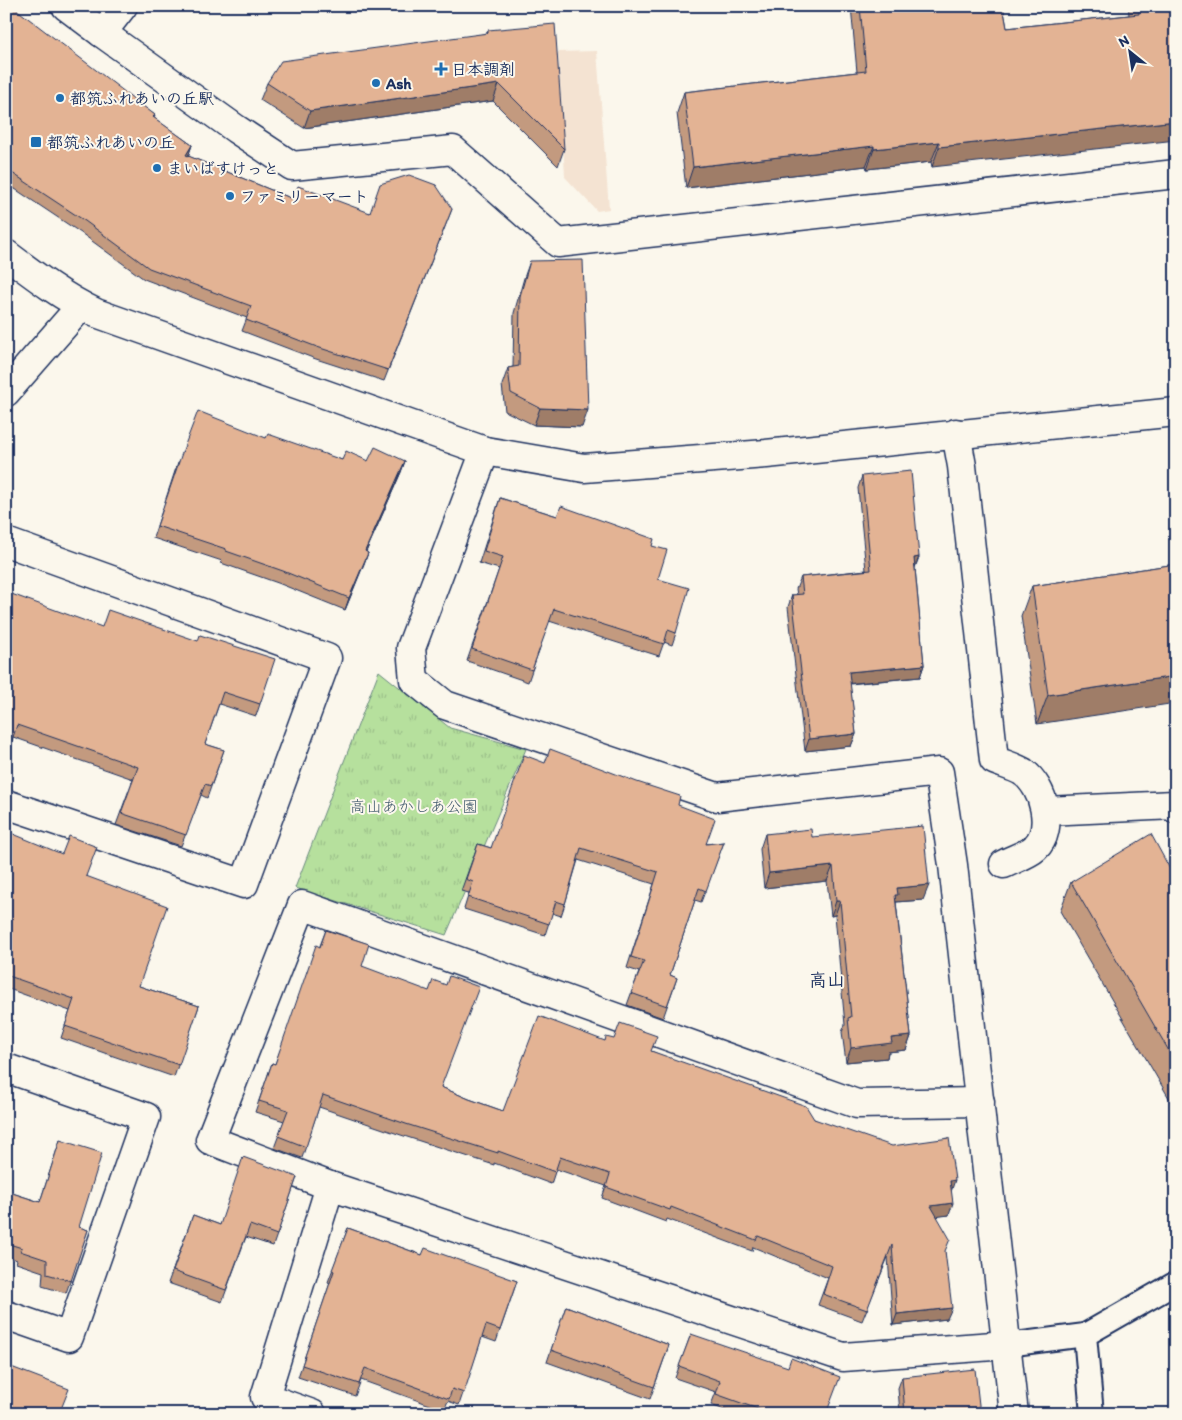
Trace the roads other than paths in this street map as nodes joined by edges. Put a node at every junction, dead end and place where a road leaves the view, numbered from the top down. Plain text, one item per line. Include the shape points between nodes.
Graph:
1 (66, 6) edge
2 (123, 6) edge
3 (102, 33) junction
4 (1176, 174) edge
5 (6, 254) edge
6 (81, 306) junction
7 (6, 392) edge
8 (1176, 412) edge
9 (956, 433) junction
10 (485, 451) junction
11 (6, 542) edge
12 (6, 804) edge
13 (1176, 809) edge
14 (1046, 811) junction
15 (1004, 864) dead end
16 (6, 1068) edge
17 (980, 1102) junction
18 (330, 1186) junction
19 (1176, 1282) edge
20 (6, 1315) edge
21 (1085, 1335) junction
22 (1007, 1345) junction
23 (312, 1414) edge
24 (1014, 1414) edge
25 (1092, 1414) edge

1 - 3 street
2 - 3 street
3 - 4 street via 292,166 454,150 558,243
5 - 6 street
6 - 7 street
6 - 10 street
8 - 9 street
9 - 10 street via 766,454 584,468
9 - 14 street via 994,760 1023,772 1036,788
10 - 17 street via 412,648 414,680 445,705 717,797 940,772
11 - 12 street via 327,658 244,884
13 - 14 street via 1174,805
14 - 15 street via 1044,836 1034,849
16 - 20 street via 146,1117 69,1337
17 - 18 street via 856,1104 302,905 210,1140
17 - 22 street
18 - 22 street via 843,1358
18 - 23 street via 264,1397
19 - 21 lane
21 - 22 lane
21 - 25 lane
22 - 24 street

